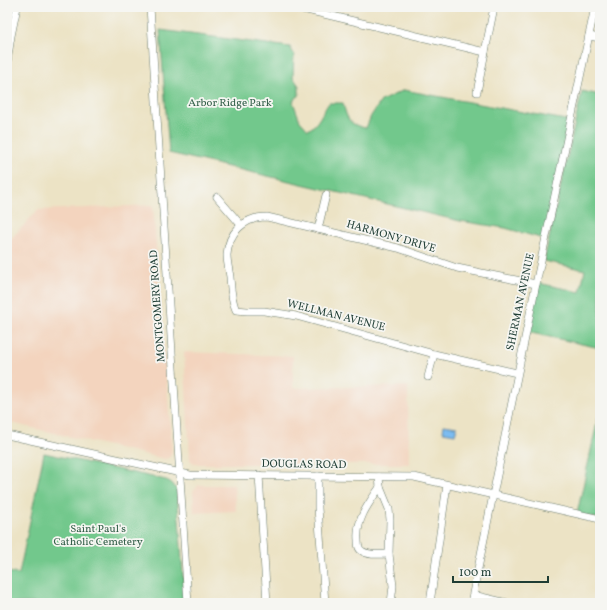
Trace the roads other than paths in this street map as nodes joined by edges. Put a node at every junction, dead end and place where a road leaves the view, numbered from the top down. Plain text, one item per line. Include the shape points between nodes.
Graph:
1 (17, 7) edge
2 (150, 7) edge
3 (294, 7) edge
4 (494, 7) edge
5 (595, 7) edge
6 (589, 36) junction
7 (600, 38) edge
8 (485, 52) junction
9 (7, 62) edge
10 (477, 92) dead end
11 (326, 195) dead end
12 (217, 197) dead end
13 (241, 224) junction
14 (318, 229) junction
15 (536, 284) junction
16 (434, 354) junction
17 (518, 373) junction
18 (428, 377) dead end
19 (7, 435) edge
20 (181, 473) junction
21 (259, 475) junction
22 (318, 476) junction
23 (379, 477) junction
24 (447, 485) junction
25 (380, 487) junction
26 (493, 495) junction
27 (600, 520) edge
28 (389, 554) junction
29 (472, 599) edge
30 (188, 603) edge
31 (267, 603) edge
32 (325, 603) edge
33 (391, 603) edge
34 (430, 603) edge
35 (507, 603) edge

1 - 9 street
2 - 20 street, MONTGOMERY ROAD
3 - 8 street
4 - 8 street
5 - 6 street, SHERMAN AVENUE
6 - 7 street
6 - 15 street, SHERMAN AVENUE
8 - 10 street
11 - 14 street
12 - 13 street
13 - 14 street, HARMONY DRIVE via 258,217 267,217
13 - 16 street, WELLMAN AVENUE via 230,240 227,255 232,300 236,310 296,316
14 - 15 street, HARMONY DRIVE via 398,248 457,268
15 - 17 street, SHERMAN AVENUE
16 - 17 street, WELLMAN AVENUE
16 - 18 street
17 - 26 street, SHERMAN AVENUE
19 - 20 street, DOUGLAS ROAD
20 - 21 street, DOUGLAS ROAD
20 - 30 street, MONTGOMERY ROAD
21 - 22 street, DOUGLAS ROAD
21 - 31 street
22 - 23 street, DOUGLAS ROAD
22 - 32 street
23 - 24 street, DOUGLAS ROAD via 414,477
23 - 25 street
24 - 26 street, DOUGLAS ROAD
24 - 34 street
25 - 28 street via 389,509
25 - 28 street via 361,518 358,527 358,546 361,551 368,554
26 - 27 street, DOUGLAS ROAD
26 - 29 street, SHERMAN AVENUE
28 - 33 street via 393,579
29 - 35 street

